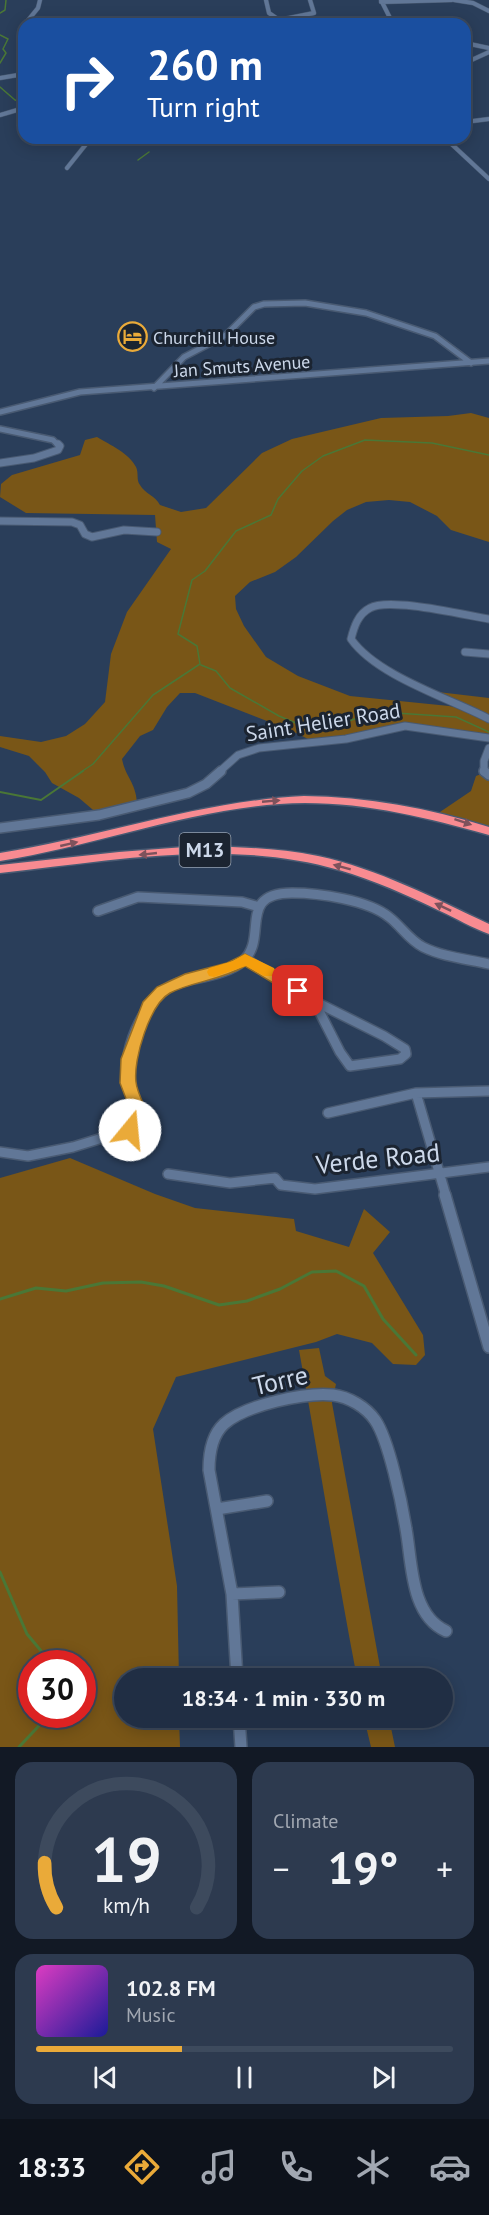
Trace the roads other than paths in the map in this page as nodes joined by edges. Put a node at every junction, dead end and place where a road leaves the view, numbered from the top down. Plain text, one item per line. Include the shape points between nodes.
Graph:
1 (40, 0) edge
2 (266, 0) edge
3 (310, 0) edge
4 (453, 0) edge
5 (381, 1) edge
6 (489, 11) edge
7 (28, 18) edge
8 (276, 18) edge
9 (292, 18) edge
10 (390, 18) edge
11 (471, 46) edge
12 (489, 50) edge
13 (471, 60) edge
14 (18, 76) edge
15 (0, 78) edge
16 (18, 110) edge
17 (0, 115) edge
18 (489, 119) edge
19 (471, 121) edge
20 (86, 144) edge
21 (452, 144) edge
22 (68, 167) dead end
23 (489, 168) edge
24 (481, 171) junction
25 (489, 179) edge
26 (489, 361) edge
27 (471, 363) junction
28 (154, 387) junction
29 (0, 412) edge
30 (0, 429) edge
31 (0, 463) edge
32 (0, 521) edge
33 (157, 532) dead end
34 (489, 619) edge
35 (465, 652) dead end
36 (489, 654) edge
37 (489, 719) edge
38 (489, 738) edge
39 (489, 748) edge
40 (489, 775) edge
41 (0, 828) edge
42 (489, 831) edge
43 (6, 856) edge
44 (0, 869) edge
45 (259, 907) junction
46 (98, 911) dead end
47 (489, 929) edge
48 (245, 959) junction
49 (489, 964) edge
50 (314, 1001) junction
51 (489, 1091) edge
52 (416, 1093) junction
53 (328, 1113) dead end
54 (0, 1152) edge
55 (489, 1167) edge
56 (168, 1174) dead end
57 (440, 1175) junction
58 (489, 1347) edge
59 (267, 1501) dead end
60 (217, 1509) junction
61 (279, 1592) dead end
62 (232, 1594) junction
63 (447, 1631) dead end
64 (236, 1668) edge
65 (240, 1728) edge
66 (242, 1747) edge

1 - 7 street
2 - 8 street via 269,13
3 - 9 street via 312,15
4 - 5 street
4 - 6 street
5 - 10 street
11 - 12 street
12 - 13 street
14 - 15 street
16 - 17 street
18 - 19 street
20 - 22 street
21 - 24 street
23 - 24 street
24 - 25 street
26 - 27 street, Jan Smuts Avenue
27 - 28 street, Jan Smuts Avenue
27 - 28 street via 438,337 366,313 305,303 264,304 253,308 226,335 184,357
28 - 29 street, Jan Smuts Avenue via 72,393
30 - 31 street via 55,440 60,446 44,455
32 - 33 street via 72,522 92,537 124,530
34 - 37 street, Saint Helier Road via 392,604 374,605 364,612 351,639 355,647 381,665
35 - 36 street
38 - 41 street, Saint Helier Road via 405,726 339,740 259,748 238,755 206,784 188,793 99,815
39 - 40 street via 484,761 484,773
43 -> 42 highway, M13 via 213,810 291,799 333,799 420,810
47 -> 44 highway, M13 via 399,885 317,860 282,854 194,850
45 - 46 street via 242,902 138,897
45 - 48 street
45 - 49 street via 263,899 281,892 362,905 392,919 421,946
48 - 50 street
48 - 54 street via 171,986 148,1006 127,1069 141,1117 136,1126 38,1155
50 - 50 street via 386,1037 405,1049 406,1054 400,1059 350,1066
51 - 52 street
52 - 53 street
52 - 57 street
55 - 57 street, Verde Road
56 - 57 street, Verde Road via 230,1183 275,1178 281,1185 315,1189
57 - 58 street
59 - 60 street
60 - 62 street, Torre
60 - 63 street, Torre via 209,1454 228,1421 303,1397 330,1394 351,1400 376,1422 384,1440 402,1507 418,1595 430,1618
61 - 62 street
62 - 64 street, Torre
65 - 66 street

